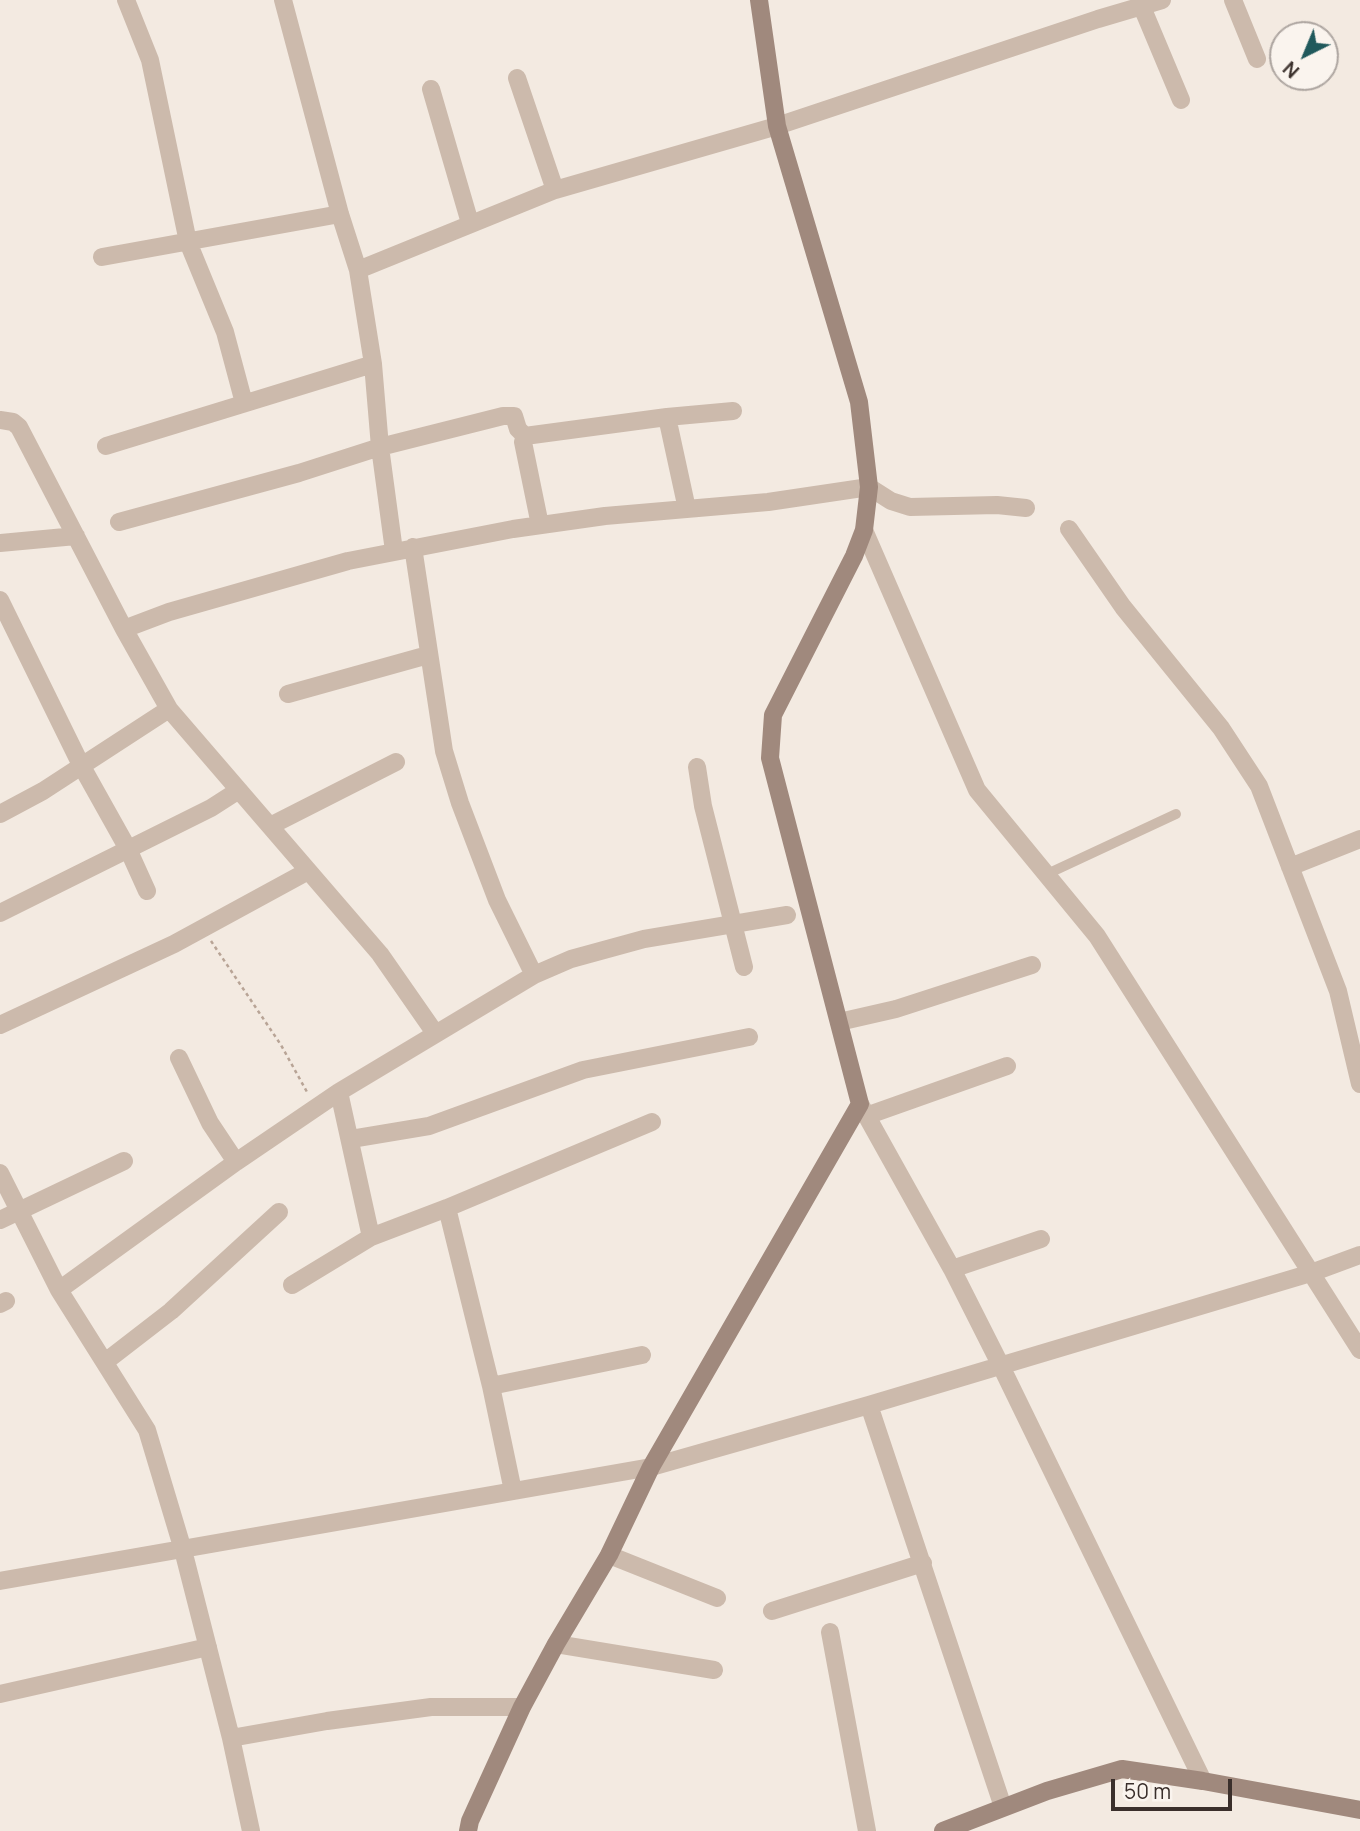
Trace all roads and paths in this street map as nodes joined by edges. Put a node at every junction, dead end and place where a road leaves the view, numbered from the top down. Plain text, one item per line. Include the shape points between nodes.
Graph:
1 (125, 0) edge
2 (283, 0) edge
3 (759, 0) edge
4 (1162, 0) edge
5 (1233, 0) edge
6 (1142, 7) junction
7 (1257, 58) dead end
8 (517, 78) dead end
9 (431, 89) dead end
10 (1181, 100) dead end
11 (777, 126) junction
12 (555, 190) junction
13 (340, 214) junction
14 (470, 223) junction
15 (188, 242) junction
16 (102, 257) dead end
17 (358, 270) junction
18 (373, 364) junction
19 (244, 403) junction
20 (733, 411) dead end
21 (667, 417) junction
22 (0, 420) edge
23 (525, 436) junction
24 (106, 446) dead end
25 (380, 447) junction
26 (869, 487) junction
27 (1026, 508) dead end
28 (687, 509) junction
29 (119, 522) dead end
30 (540, 525) junction
31 (1069, 529) dead end
32 (864, 530) junction
33 (76, 536) junction
34 (0, 543) edge
35 (413, 548) junction
36 (394, 551) junction
37 (0, 600) edge
38 (124, 629) junction
39 (428, 655) junction
40 (288, 694) dead end
41 (169, 709) junction
42 (396, 762) dead end
43 (81, 765) junction
44 (697, 767) dead end
45 (239, 790) junction
46 (0, 814) edge
47 (1177, 814) dead end
48 (270, 826) junction
49 (1360, 839) edge
50 (128, 849) junction
51 (1290, 867) junction
52 (308, 871) junction
53 (1045, 874) junction
54 (147, 891) dead end
55 (0, 913) edge
56 (787, 915) dead end
57 (734, 924) junction
58 (203, 928) junction
59 (1032, 965) dead end
60 (744, 967) dead end
61 (534, 975) junction
62 (839, 1022) junction
63 (0, 1025) edge
64 (435, 1033) junction
65 (749, 1037) dead end
66 (1355, 1039) edge
67 (179, 1058) dead end
68 (1007, 1066) dead end
69 (1360, 1084) edge
70 (339, 1092) junction
71 (316, 1107) junction
72 (863, 1110) junction
73 (652, 1122) dead end
74 (351, 1139) junction
75 (124, 1161) dead end
76 (236, 1162) junction
77 (0, 1173) edge
78 (447, 1208) junction
79 (18, 1212) junction
80 (279, 1212) dead end
81 (0, 1220) edge
82 (371, 1237) junction
83 (1041, 1239) dead end
84 (1360, 1255) edge
85 (951, 1269) junction
86 (1311, 1273) junction
87 (292, 1285) dead end
88 (59, 1290) junction
89 (1360, 1350) edge
90 (642, 1355) dead end
91 (105, 1362) junction
92 (1000, 1364) junction
93 (491, 1386) junction
94 (869, 1405) junction
95 (651, 1467) junction
96 (513, 1491) junction
97 (183, 1550) junction
98 (609, 1555) junction
99 (923, 1563) junction
100 (0, 1581) edge
101 (717, 1598) dead end
102 (772, 1611) dead end
103 (830, 1632) dead end
104 (555, 1644) junction
105 (208, 1647) junction
106 (714, 1670) dead end
107 (0, 1694) edge
108 (522, 1707) junction
109 (231, 1738) junction
110 (1203, 1781) junction
111 (1003, 1807) junction
112 (1360, 1810) edge
113 (251, 1831) edge
114 (468, 1831) edge
115 (867, 1831) edge
116 (943, 1831) edge

1 - 15 street via 150,60
2 - 13 street
3 - 11 street
4 - 6 street
5 - 7 street
6 - 10 street
6 - 11 street
8 - 12 street
9 - 14 street
11 - 12 street
11 - 26 street via 859,402
12 - 14 street
13 - 15 street
13 - 17 street
14 - 17 street
15 - 16 street
15 - 19 street via 225,332
17 - 18 street
18 - 19 street
18 - 25 street
19 - 24 street
20 - 21 street
21 - 23 street
21 - 28 street
22 - 33 street via 19,427
23 - 25 street via 511,415
23 - 30 street
25 - 29 street
25 - 36 street
26 - 27 street via 910,507
26 - 28 street
26 - 32 street
28 - 30 street
30 - 35 street
31 - 51 street via 1124,607 1221,728 1259,786
32 - 53 street via 977,790
32 - 62 street via 773,715 770,758
33 - 34 street
33 - 38 street
35 - 36 street
35 - 39 street
36 - 38 street via 169,612
37 - 43 street
38 - 41 street
39 - 40 street
39 - 61 street via 444,751 460,803 497,900
41 - 43 street
41 - 45 street
42 - 48 street
43 - 46 street
43 - 50 street
44 - 57 street
45 - 48 street
45 - 50 street
47 - 53 lane
48 - 52 street
49 - 51 street
50 - 54 street
50 - 55 street
51 - 66 street
52 - 58 street
52 - 64 street via 380,954
53 - 86 street via 1097,936
56 - 57 street
57 - 60 street
57 - 61 street via 644,939
58 - 63 street
58 - 71 path via 281,1045
59 - 62 street via 942,996
61 - 64 street
62 - 72 street
64 - 70 street
65 - 74 street via 583,1070 429,1126
66 - 69 street
67 - 76 street via 210,1123
68 - 72 street
70 - 71 street
70 - 74 street
71 - 76 street
72 - 85 street
72 - 95 street
73 - 78 street
74 - 82 street
75 - 79 street
76 - 88 street
77 - 79 street
78 - 82 street
78 - 93 street
79 - 81 street
79 - 88 street
80 - 91 street via 171,1311
82 - 87 street
83 - 85 street
84 - 86 street
85 - 92 street
86 - 89 street
86 - 92 street
88 - 91 street
90 - 93 street
91 - 97 street via 147,1430
92 - 94 street
92 - 110 street
93 - 96 street
94 - 95 street
94 - 99 street
95 - 96 street
95 - 98 street
96 - 97 street
97 - 100 street
97 - 105 street
98 - 101 street
98 - 104 street
99 - 102 street
99 - 111 street
103 - 115 street
104 - 106 street
104 - 108 street
105 - 107 street
105 - 109 street
108 - 109 street via 431,1707
108 - 114 street
109 - 113 street
110 - 111 street via 1122,1769
110 - 112 street
111 - 116 street

